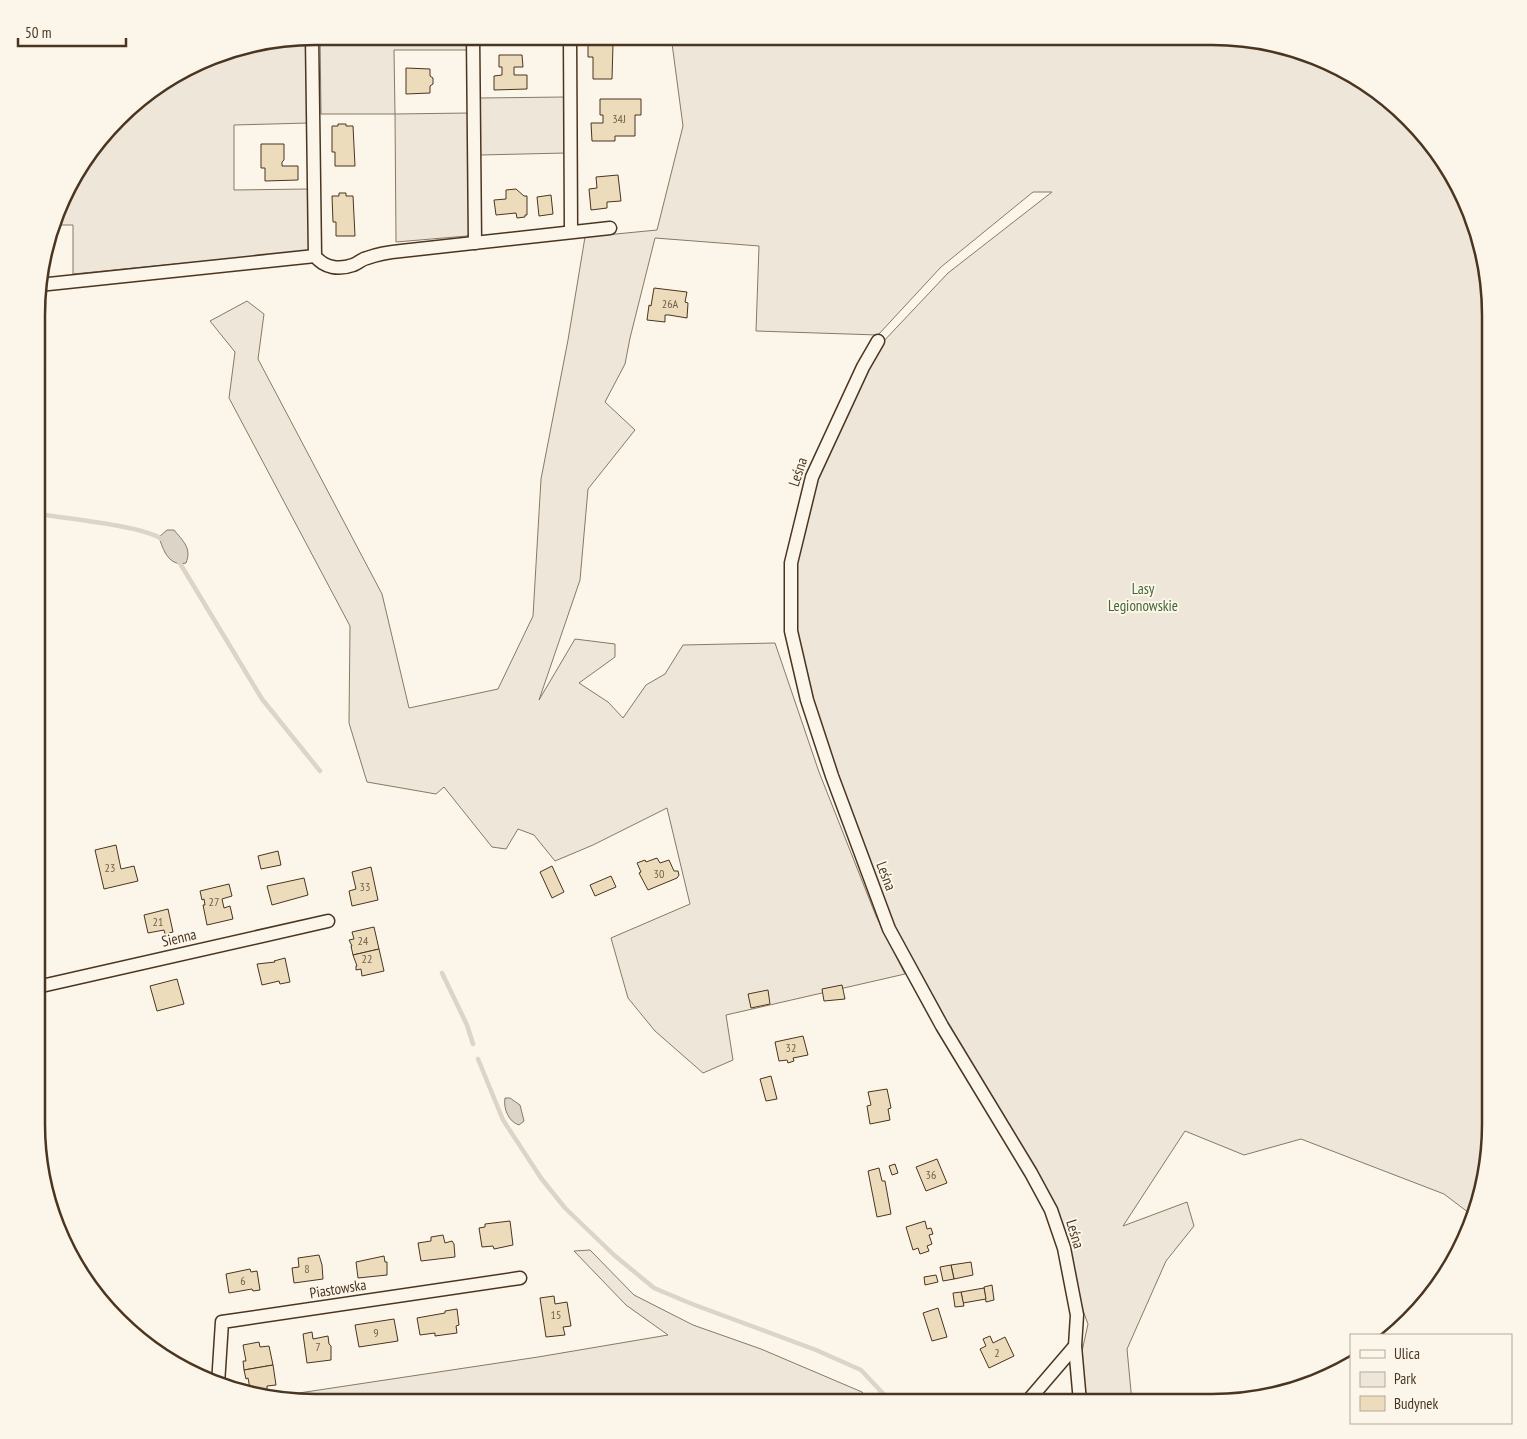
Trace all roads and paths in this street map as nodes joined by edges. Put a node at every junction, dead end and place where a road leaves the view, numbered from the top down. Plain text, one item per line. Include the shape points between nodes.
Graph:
1 (312, 45) edge
2 (473, 45) edge
3 (570, 45) edge
4 (610, 228) dead end
5 (572, 231) junction
6 (475, 243) junction
7 (315, 256) junction
8 (47, 284) edge
9 (878, 341) dead end
10 (328, 921) dead end
11 (45, 985) edge
12 (520, 1278) dead end
13 (1075, 1346) junction
14 (219, 1376) edge
15 (1034, 1394) edge
16 (1079, 1394) edge

1 - 7 street
2 - 6 street
3 - 5 street
4 - 5 street
5 - 6 street
6 - 7 street via 379,254 341,268 321,264
7 - 8 street
9 - 13 street, Leśna via 812,477 791,563 791,631 807,700 829,768 889,929 942,1026 1051,1210 1064,1248 1077,1315
10 - 11 street, Sienna
12 - 14 street, Piastowska via 222,1322
13 - 15 street
13 - 16 street, Leśna

